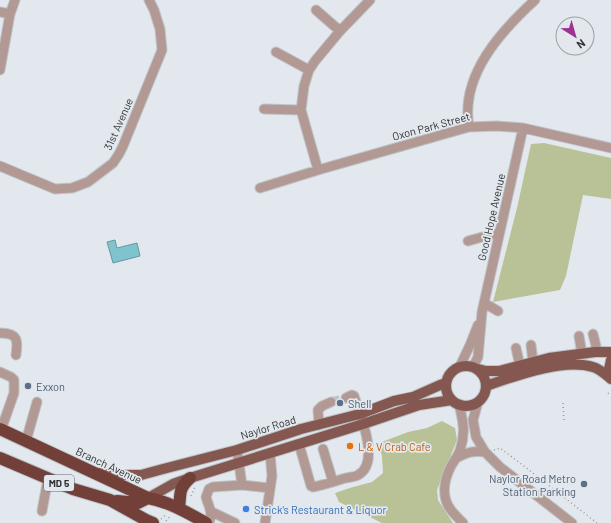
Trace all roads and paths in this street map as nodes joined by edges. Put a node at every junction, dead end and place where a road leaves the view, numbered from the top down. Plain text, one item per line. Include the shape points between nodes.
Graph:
1 (14, 0) edge
2 (149, 0) edge
3 (370, 0) edge
4 (535, 0) edge
5 (316, 10) dead end
6 (0, 12) edge
7 (10, 14) junction
8 (340, 31) junction
9 (276, 52) dead end
10 (0, 70) edge
11 (309, 70) junction
12 (264, 109) dead end
13 (301, 110) junction
14 (469, 127) junction
15 (523, 128) junction
16 (611, 148) edge
17 (0, 166) edge
18 (318, 170) junction
19 (260, 188) dead end
20 (500, 232) junction
21 (468, 241) dead end
22 (483, 308) junction
23 (498, 311) dead end
24 (0, 333) edge
25 (593, 334) dead end
26 (579, 336) dead end
27 (531, 345) dead end
28 (516, 348) dead end
29 (595, 352) junction
30 (611, 352) edge
31 (582, 354) junction
32 (16, 355) dead end
33 (611, 360) edge
34 (533, 362) junction
35 (460, 366) junction
36 (520, 366) junction
37 (476, 368) junction
38 (0, 372) edge
39 (611, 374) edge
40 (611, 379) edge
41 (446, 383) junction
42 (486, 386) junction
43 (346, 398) dead end
44 (37, 402) dead end
45 (331, 402) tunnel mouth
46 (455, 402) junction
47 (478, 402) junction
48 (562, 403) dead end
49 (362, 419) junction
50 (564, 422) dead end
51 (319, 425) junction
52 (1, 430) edge
53 (26, 441) junction
54 (299, 444) junction
55 (323, 449) dead end
56 (237, 450) junction
57 (488, 451) junction
58 (270, 453) junction
59 (0, 458) edge
60 (455, 459) junction
61 (239, 462) junction
62 (93, 472) junction
63 (48, 478) junction
64 (190, 478) junction
65 (333, 482) junction
66 (242, 485) junction
67 (270, 488) junction
68 (148, 498) junction
69 (110, 500) junction
70 (42, 511) dead end
71 (175, 512) junction
72 (167, 514) dead end
73 (209, 519) edge
74 (158, 521) edge
75 (166, 521) dead end
76 (235, 523) edge
77 (265, 523) edge
78 (464, 523) edge
79 (572, 523) edge
80 (597, 523) edge

1 - 7 street
2 - 17 street, 31st Avenue via 160,29 162,50 124,146 113,163 88,182 72,188 55,189
3 - 8 street
4 - 14 street via 511,22 477,71 470,90 467,117
5 - 8 street
6 - 7 street
7 - 10 street
8 - 11 street
9 - 11 street
11 - 13 street
12 - 13 street
13 - 18 street
14 - 15 street, Oxon Park Street
14 - 18 street, Oxon Park Street
15 - 16 street, Oxon Park Street
15 - 20 street, Good Hope Avenue
18 - 19 street, Oxon Park Street
20 - 21 street
20 - 22 street, Good Hope Avenue
22 - 23 street
22 - 35 street, Good Hope Avenue
22 - 37 street, Good Hope Avenue
24 - 32 street via 7,333 17,339
25 - 29 street
26 - 31 street
27 - 34 street
28 - 36 street
29 - 30 main road
29 - 31 main road
31 - 34 main road
33 - 39 main road
34 - 36 main road
35 - 37 main road
35 - 41 main road via 451,372
36 - 37 main road via 486,372
37 - 42 main road via 483,374
38 - 52 street via 14,380 14,393
40 - 42 main road via 595,367 561,366 519,375
41 - 46 main road via 448,395
41 - 49 main road, Naylor Road via 394,402
42 - 47 main road
43 - 49 street via 354,396
44 - 53 street
45 - 51 street via 318,410
46 - 47 main road via 465,406
46 - 49 main road, Naylor Road via 419,404
46 - 60 street via 462,418 464,432
47 - 57 street via 473,420 476,437
48 - 50 path
49 - 51 main road, Naylor Road
49 - 54 main road, Naylor Road
49 - 65 street via 369,446 368,462 358,475
51 - 56 main road, Naylor Road
52 - 53 highway, Branch Avenue / MD 5
53 - 62 highway, Branch Avenue / MD 5
54 - 58 main road, Naylor Road
54 - 65 street via 310,486
55 - 65 street
56 - 61 street
56 - 62 main road, Naylor Road via 141,474
57 - 60 street via 477,450
57 - 79 street via 500,467
57 - 80 path via 500,448
58 - 61 main road, Naylor Road
58 - 67 street
59 - 63 highway, MD 5
60 - 78 street via 445,481 444,494 450,509
61 - 64 main road, Naylor Road
61 - 66 street
62 - 68 highway, Branch Avenue / MD 5
63 - 69 highway, MD 5 via 72,489
63 - 70 street
64 - 68 main road, Naylor Road
64 - 71 highway via 180,493
66 - 67 street
66 - 73 street via 210,489 206,497
67 - 77 street
68 - 69 highway via 138,504
68 - 71 highway, Branch Avenue / MD 5
69 - 74 highway, MD 5 via 146,520
71 - 73 highway, Branch Avenue / MD 5
71 - 75 path
72 - 74 path
73 - 76 street

